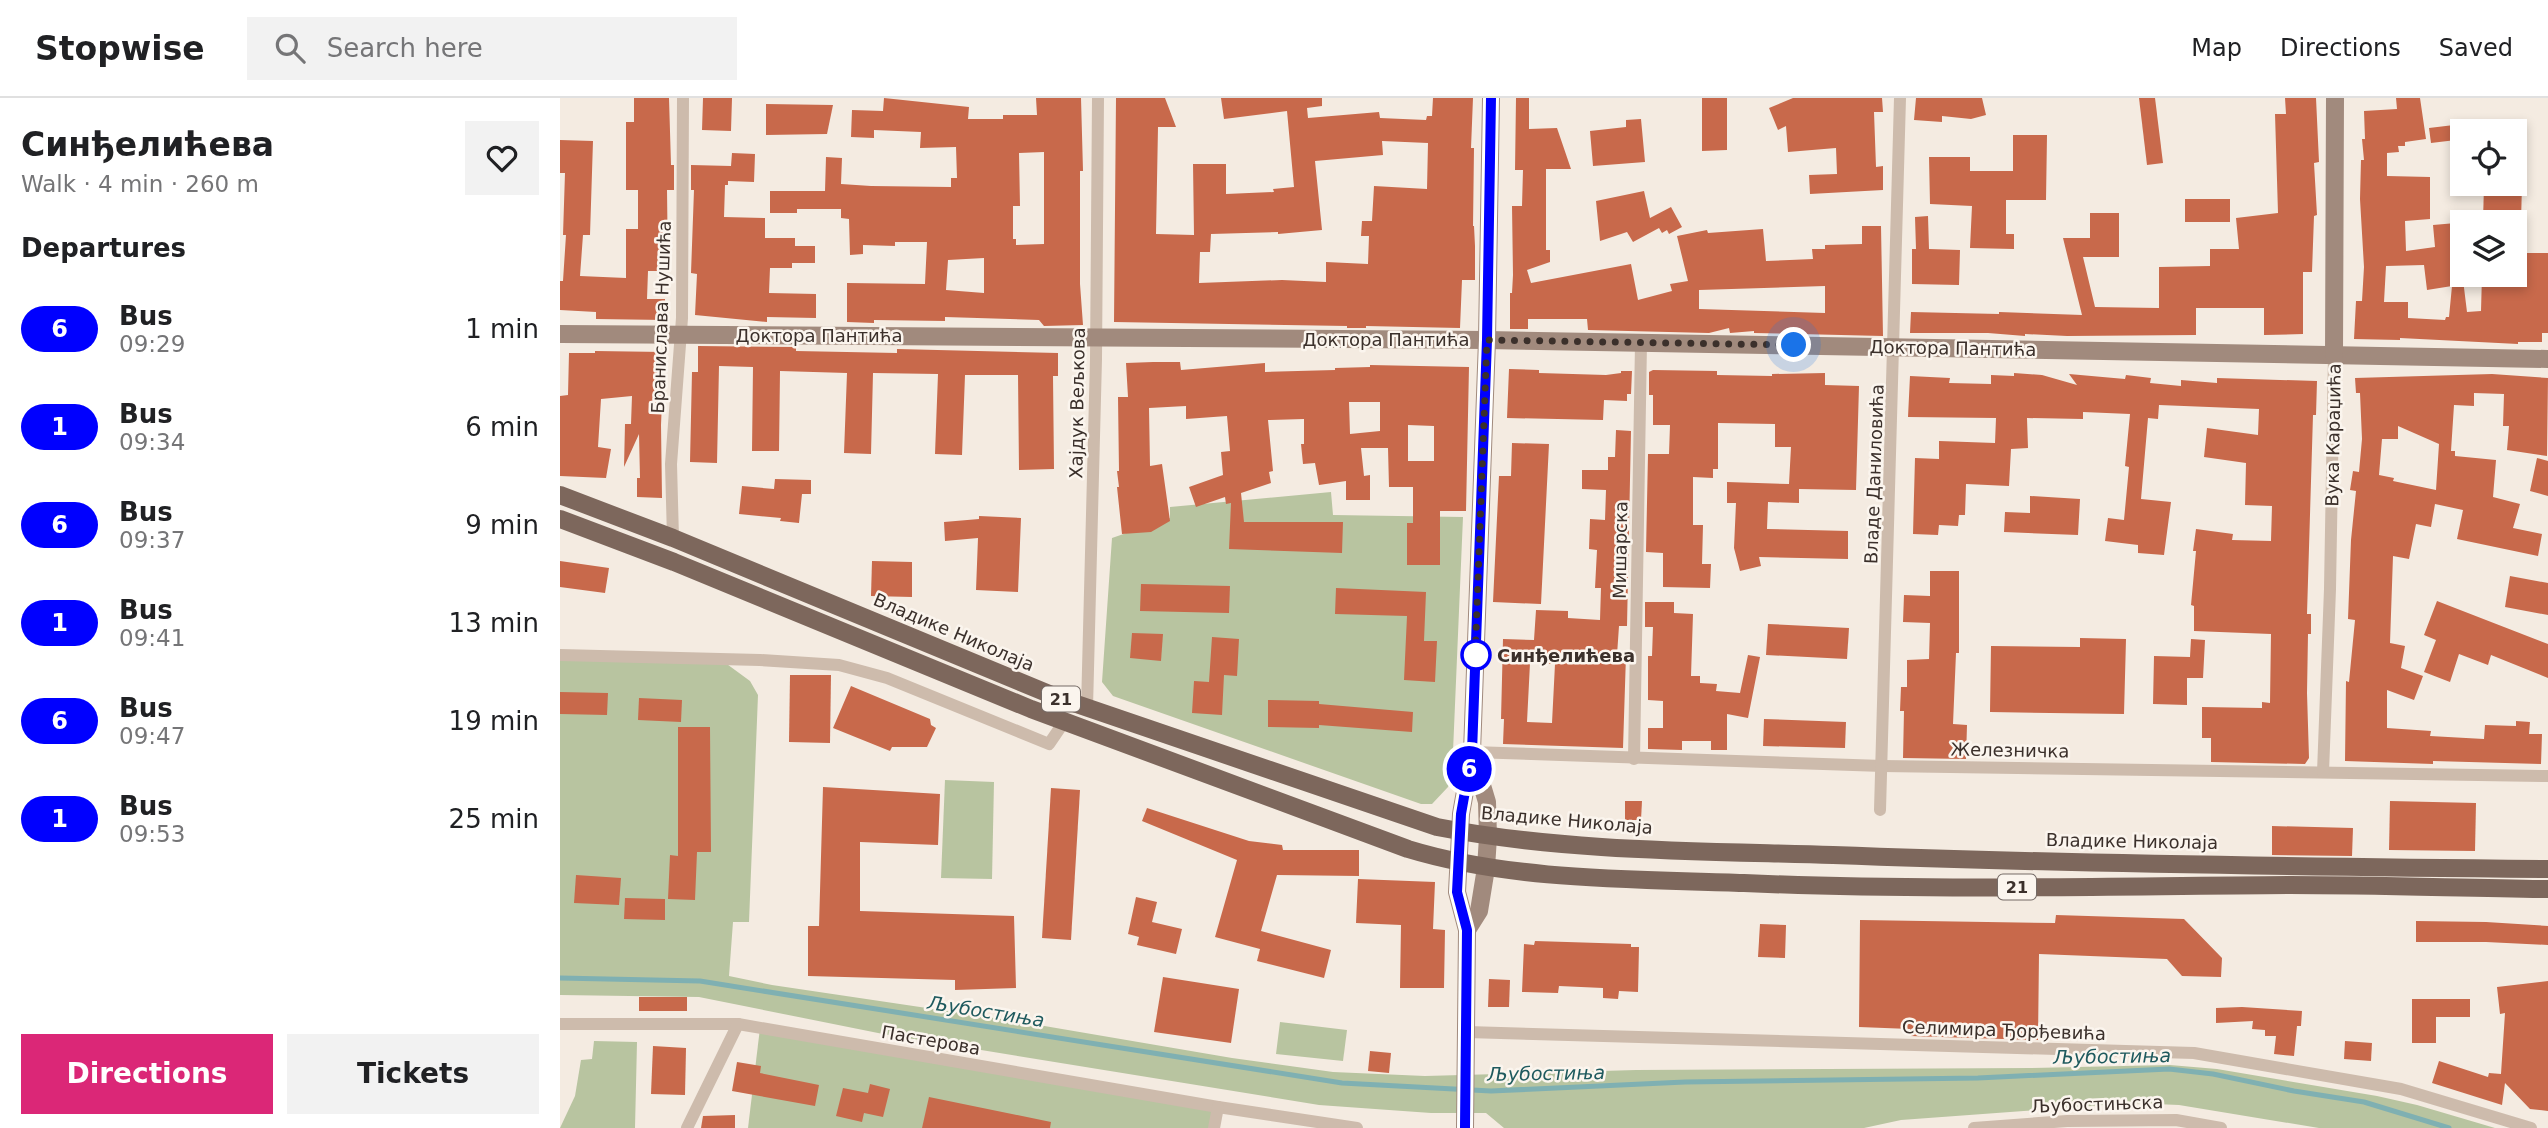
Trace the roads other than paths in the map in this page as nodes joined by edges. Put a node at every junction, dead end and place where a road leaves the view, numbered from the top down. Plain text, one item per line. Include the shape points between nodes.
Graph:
1 (683, 98) edge
2 (1098, 98) edge
3 (1491, 98) edge
4 (1900, 98) edge
5 (2335, 98) edge
6 (560, 334) edge
7 (681, 335) junction
8 (1096, 337) junction
9 (1487, 340) junction
10 (1641, 342) junction
11 (1895, 347) junction
12 (2334, 355) junction
13 (2548, 359) edge
14 (560, 495) edge
15 (560, 519) edge
16 (673, 538) junction
17 (560, 655) edge
18 (1087, 708) junction
19 (1064, 722) junction
20 (1472, 752) junction
21 (1633, 759) junction
22 (1883, 766) junction
23 (2323, 772) junction
24 (2548, 776) edge
25 (1880, 810) dead end
26 (1460, 831) junction
27 (1488, 837) junction
28 (1457, 862) junction
29 (1486, 868) junction
30 (2548, 869) edge
31 (2548, 889) edge
32 (1467, 930) junction
33 (560, 1024) edge
34 (738, 1024) junction
35 (1466, 1032) junction
36 (1218, 1107) junction
37 (1293, 1123) edge
38 (687, 1128) edge
39 (1214, 1128) edge
40 (1357, 1128) edge
41 (1465, 1128) edge
42 (1974, 1128) edge
43 (2221, 1128) edge
44 (2531, 1128) edge

1 - 7 street, Бранислава Нушића
2 - 8 street, Хајдук Вељкова
3 - 9 street
4 - 11 street, Владе Даниловића
5 - 12 street, Вука Караџића
6 - 7 street, Доктора Пантића
7 - 8 street, Доктора Пантића
7 - 16 street, Бранислава Нушића via 671,464
8 - 9 street, Доктора Пантића
8 - 18 street, Хајдук Вељкова
9 - 10 street, Доктора Пантића
9 - 20 street
10 - 11 street, Доктора Пантића
10 - 21 street, Мишарска
11 - 12 street, Доктора Пантића
11 - 22 street, Владе Даниловића
12 - 13 street, Доктора Пантића
12 - 23 street, Вука Караџића
14 - 16 main road, Владике Николаја / 21
15 - 19 main road, 21
16 - 18 main road, Владике Николаја / 21
17 - 19 street via 839,665 887,678 1049,744
18 - 26 main road, Владике Николаја / 21
19 - 28 main road, 21 via 1408,849
20 - 21 street, Железничка
20 - 26 street
20 - 27 street via 1488,802
21 - 22 street, Железничка
22 - 23 street, Железничка
22 - 25 street, Владе Даниловића
23 - 24 street, Железничка
26 - 27 main road, Владике Николаја / 21
26 - 28 street
27 - 29 street
27 - 30 main road, Владике Николаја / 21 via 1868,857
28 - 29 main road, 21
28 - 32 street via 1457,892
29 - 31 main road, 21 via 1633,879 1880,888 2295,885
29 - 32 street via 1479,911
32 - 35 street
33 - 34 street, Пастерова
34 - 36 street, Пастерова
34 - 38 street
35 - 41 street
35 - 44 street, Селимира Ђорђевића via 2194,1053 2401,1089
36 - 37 street, Пастерова
36 - 39 street
37 - 40 street, Пастерова
42 - 43 street, Љубостињска via 2176,1120

